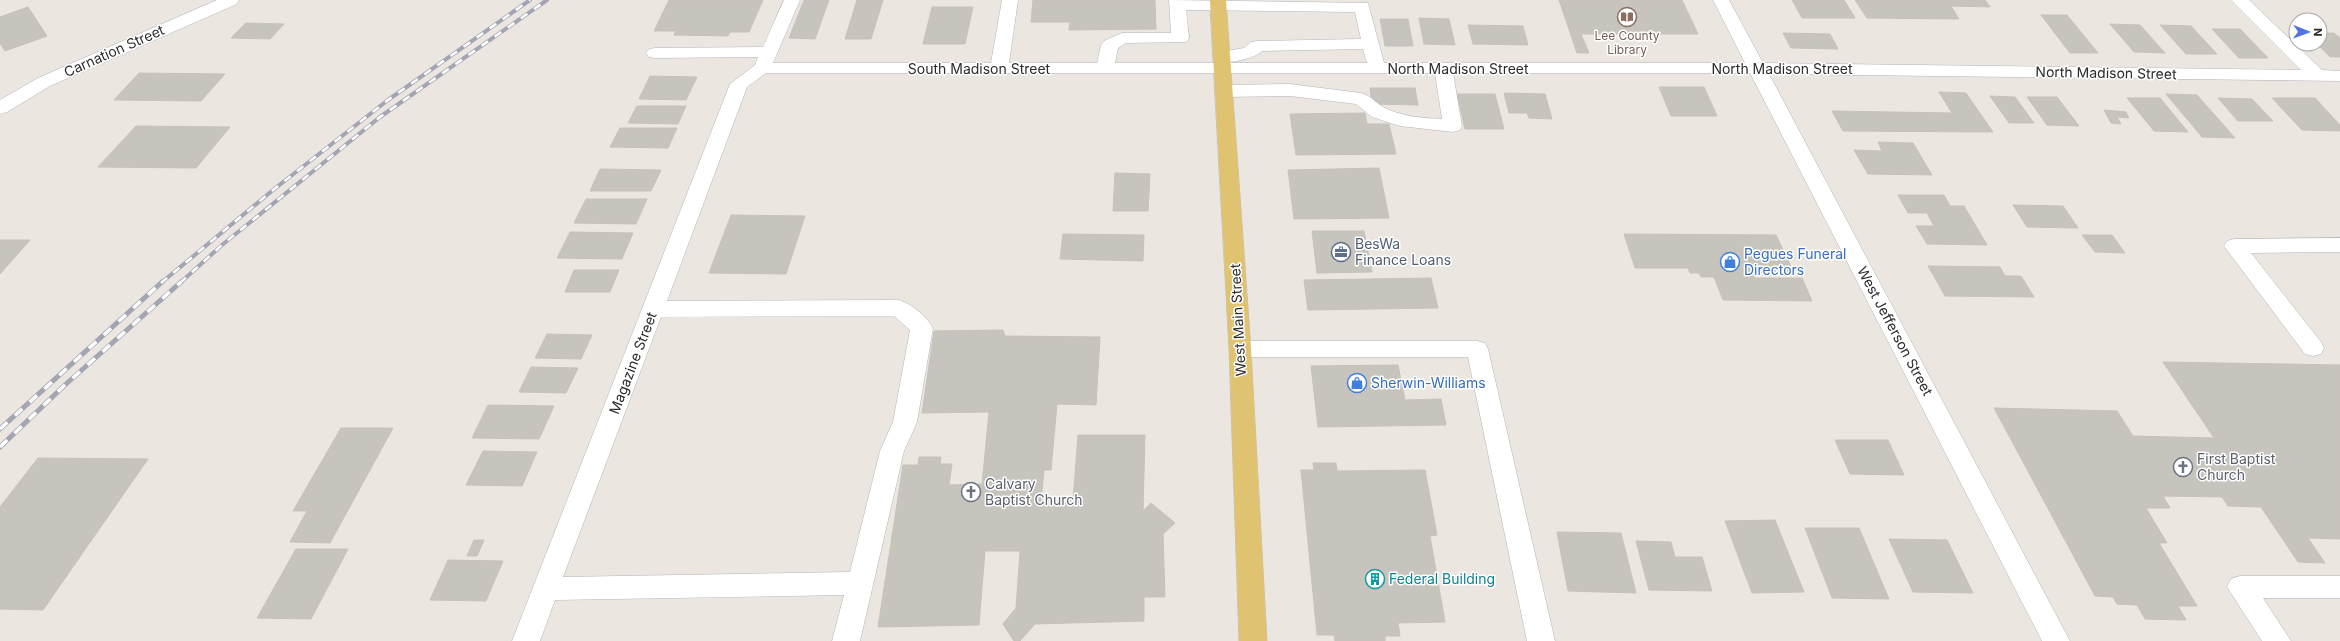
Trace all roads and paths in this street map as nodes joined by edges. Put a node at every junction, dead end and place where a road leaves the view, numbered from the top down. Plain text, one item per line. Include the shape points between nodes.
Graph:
1 (231, 0) edge
2 (792, 0) edge
3 (1010, 0) edge
4 (1722, 0) edge
5 (2239, 0) edge
6 (1177, 2) edge
7 (1218, 3) edge
8 (1372, 44) junction
9 (769, 52) junction
10 (655, 53) dead end
11 (762, 68) junction
12 (1758, 68) junction
13 (999, 69) junction
14 (1377, 69) junction
15 (1443, 69) junction
16 (1105, 70) junction
17 (1223, 72) junction
18 (2331, 78) edge
19 (0, 108) edge
20 (2340, 245) edge
21 (654, 308) junction
22 (2313, 348) dead end
23 (1240, 349) junction
24 (860, 583) junction
25 (2340, 587) edge
26 (547, 589) junction
27 (526, 641) edge
28 (846, 641) edge
29 (1253, 641) edge
30 (1541, 641) edge
31 (2056, 641) edge
32 (2277, 641) edge

1 - 19 street, Carnation Street via 44,82
2 - 9 street
3 - 13 street
4 - 12 street, West Jefferson Street
5 - 18 street
6 - 7 street
6 - 16 street via 1180,38 1122,38 1110,45
7 - 8 street via 1362,7
7 - 17 main road, West Main Street
8 - 14 street
8 - 17 street via 1257,46
9 - 10 street
9 - 11 street
11 - 13 street, South Madison Street
11 - 21 street, Magazine Street via 739,84
12 - 15 street, North Madison Street
12 - 18 street, North Madison Street
12 - 31 street, West Jefferson Street
13 - 16 street, South Madison Street
14 - 15 street, North Madison Street
14 - 17 street, North Madison Street
15 - 17 street via 1453,126 1407,122 1379,113 1361,99 1290,90
16 - 17 street, South Madison Street
17 - 23 main road, West Main Street
20 - 22 street via 2234,246
21 - 24 street via 899,308 922,328 904,422 892,451
21 - 26 street, Magazine Street
23 - 29 main road, West Main Street
23 - 30 street via 1477,349
24 - 26 street
24 - 28 street
25 - 32 street via 2240,587
26 - 27 street, Magazine Street

